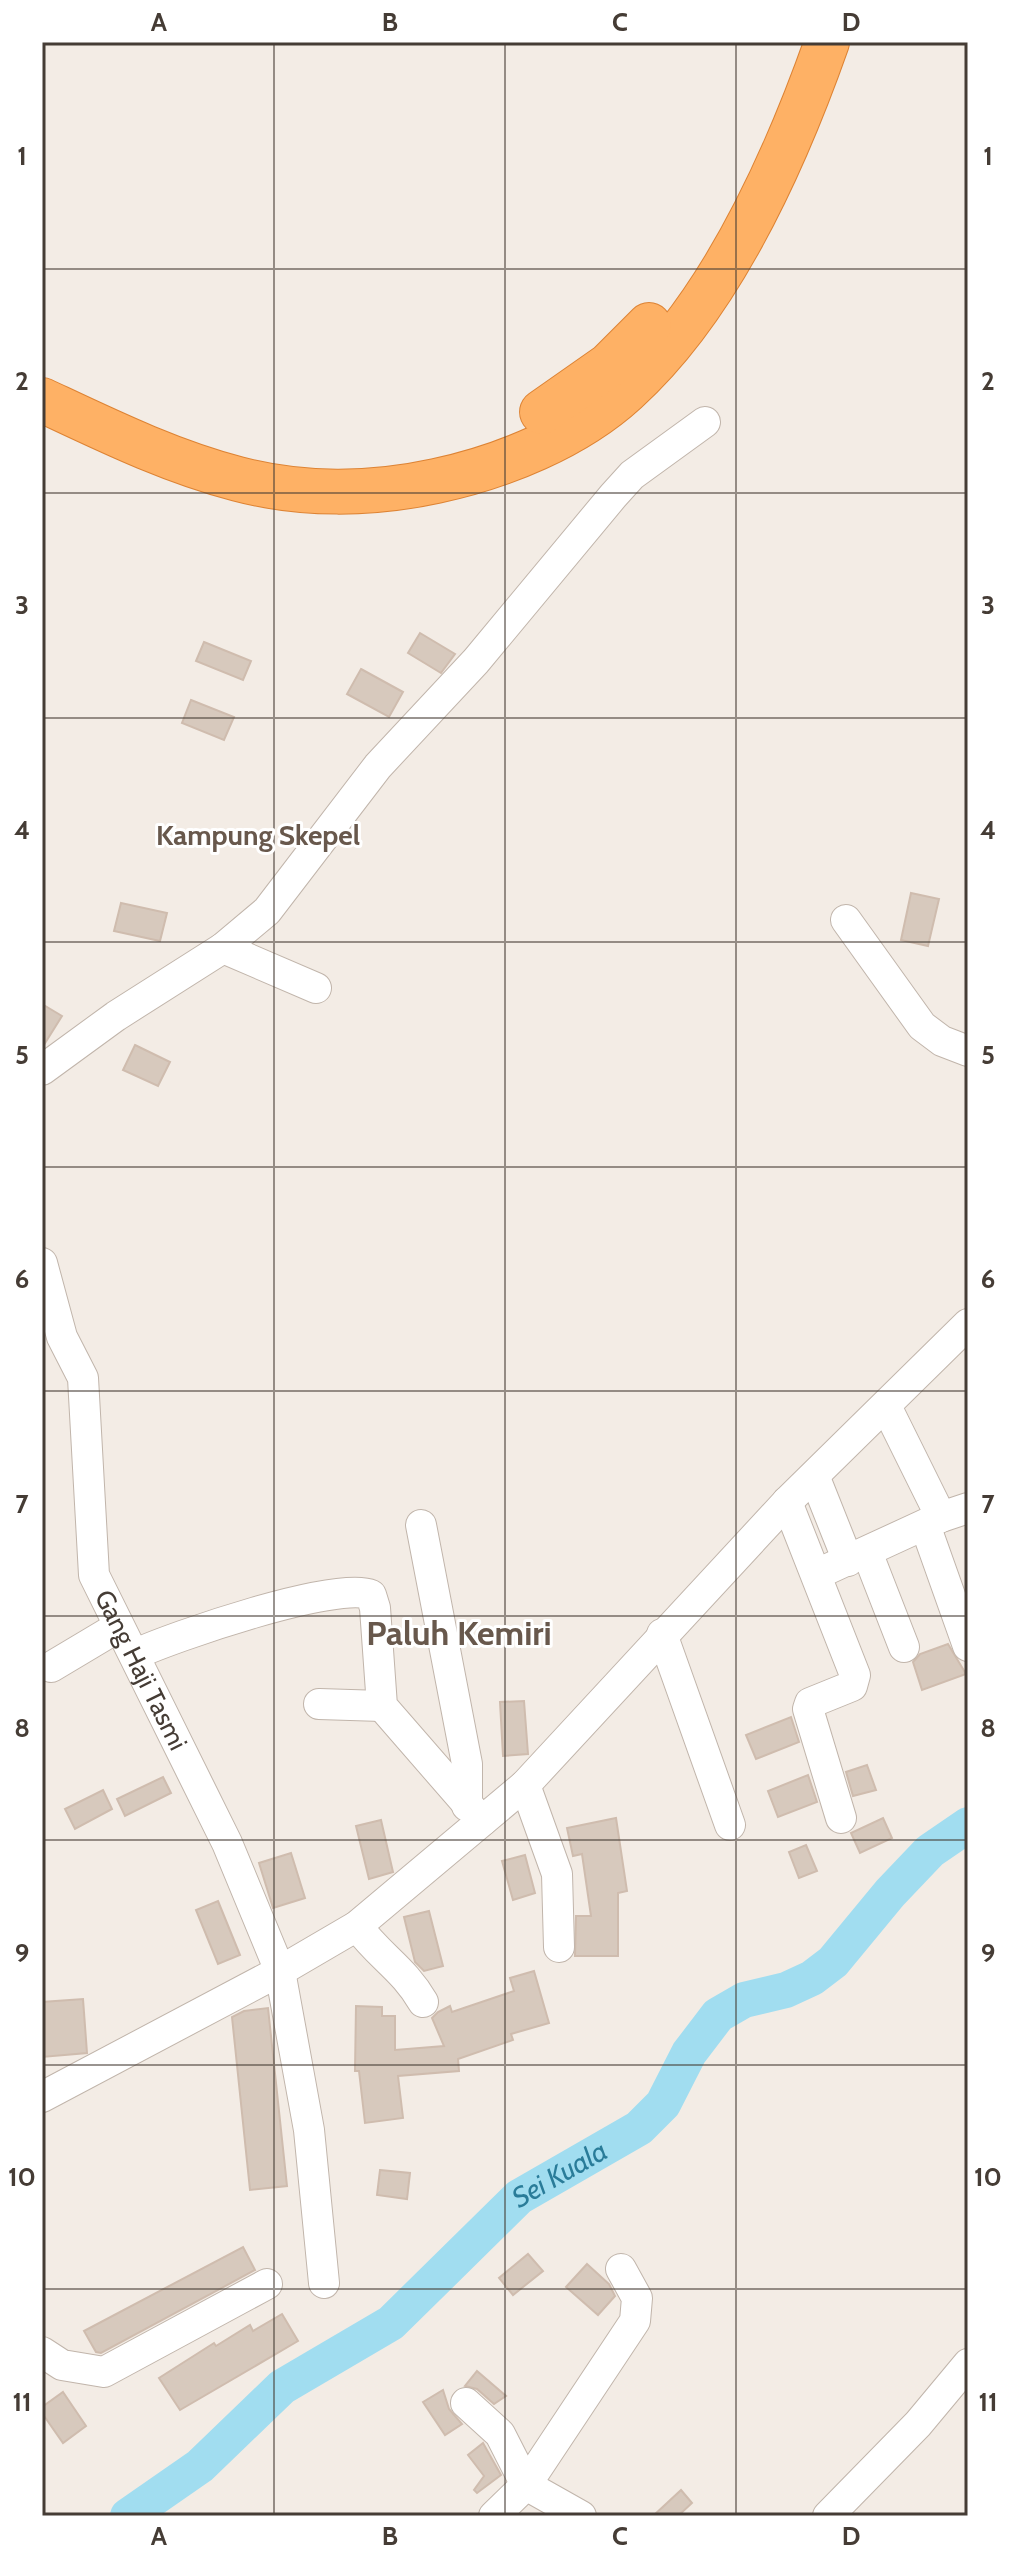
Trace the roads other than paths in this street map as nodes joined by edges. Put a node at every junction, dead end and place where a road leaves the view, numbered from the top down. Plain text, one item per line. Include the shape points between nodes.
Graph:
1 (799, 42) edge
2 (827, 42) edge
3 (42, 373) edge
4 (42, 400) edge
5 (705, 422) dead end
6 (846, 920) dead end
7 (223, 948) junction
8 (316, 988) dead end
9 (968, 1051) edge
10 (42, 1070) edge
11 (42, 1263) edge
12 (968, 1324) edge
13 (886, 1406) junction
14 (815, 1478) junction
15 (787, 1502) junction
16 (944, 1517) edge
17 (421, 1525) dead end
18 (848, 1561) junction
19 (118, 1627) junction
20 (662, 1634) junction
21 (968, 1646) edge
22 (904, 1647) dead end
23 (136, 1654) junction
24 (51, 1667) dead end
25 (319, 1704) dead end
26 (382, 1706) junction
27 (525, 1785) junction
28 (474, 1814) junction
29 (841, 1818) dead end
30 (730, 1825) dead end
31 (357, 1926) junction
32 (559, 1947) dead end
33 (280, 1971) junction
34 (423, 2002) dead end
35 (42, 2097) edge
36 (621, 2269) dead end
37 (324, 2283) dead end
38 (267, 2284) dead end
39 (42, 2352) edge
40 (968, 2364) edge
41 (466, 2403) dead end
42 (526, 2485) junction
43 (494, 2516) edge
44 (581, 2516) edge
45 (828, 2516) edge

1 - 3 highway via 786,87 748,174 711,246 669,305 609,365 558,403 505,432 401,461 298,464 243,455 168,431
2 - 4 highway via 747,225 700,304 624,393 572,428 505,461 402,489 294,489 240,480 162,455
5 - 7 street via 632,475 476,661 378,766 267,911
6 - 9 street via 922,1026
7 - 8 street
7 - 10 street
11 - 19 street, Gang Haji Tasmi via 62,1337 83,1378 94,1575
12 - 13 street
13 - 14 street
13 - 16 street
14 - 15 street
14 - 18 street
15 - 20 street
15 - 29 street via 855,1675 852,1686 810,1703 808,1709
16 - 18 street
16 - 21 street
17 - 28 street
18 - 22 street
19 - 23 street, Gang Haji Tasmi
19 - 24 street
20 - 27 street
20 - 30 street
23 - 26 street via 176,1635 278,1607 363,1592 371,1595 375,1608
23 - 33 street, Gang Haji Tasmi via 227,1843
25 - 26 street
26 - 28 street
27 - 28 street
27 - 32 street via 569,1874
28 - 31 street
31 - 33 street
31 - 34 street via 377,1953 408,1976
33 - 35 street
33 - 37 street, Gang Haji Tasmi via 309,2130
36 - 42 street via 637,2298 635,2321
38 - 39 street via 104,2372 62,2365
40 - 45 street
41 - 42 street via 500,2434
42 - 43 street
42 - 44 street

